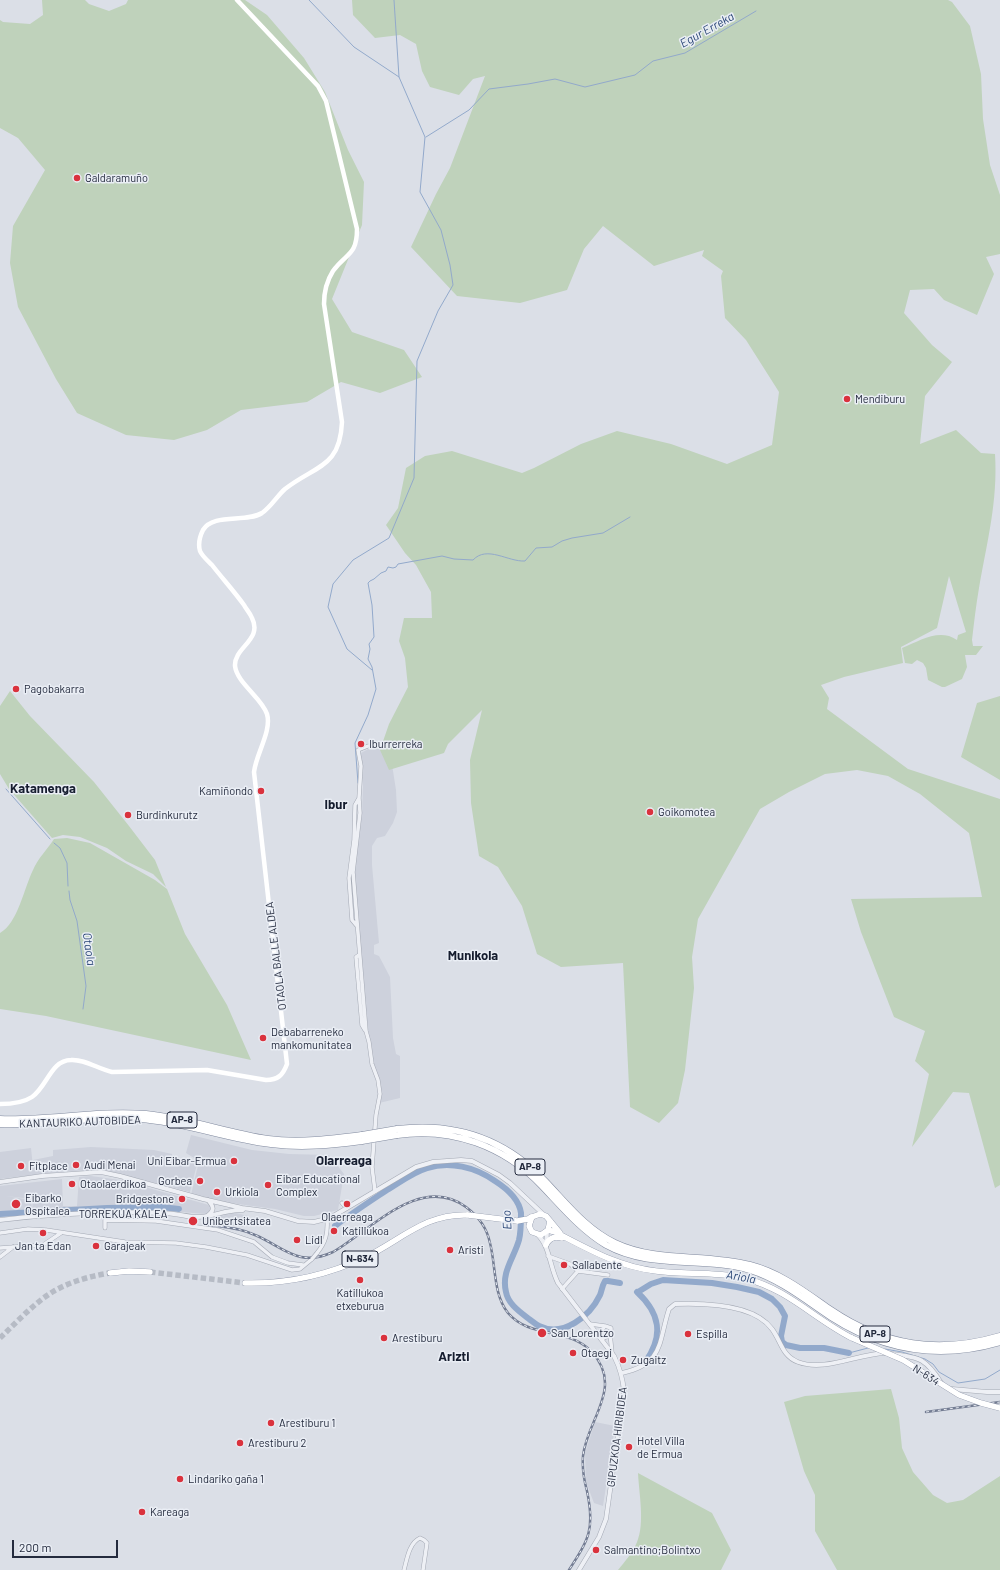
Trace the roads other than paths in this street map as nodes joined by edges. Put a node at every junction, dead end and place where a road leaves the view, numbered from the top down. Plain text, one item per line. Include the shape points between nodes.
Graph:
1 (237, 0) edge
2 (368, 746) dead end
3 (0, 1104) edge
4 (0, 1119) edge
5 (0, 1124) edge
6 (362, 1138) junction
7 (0, 1182) edge
8 (375, 1191) junction
9 (207, 1200) junction
10 (342, 1203) dead end
11 (532, 1206) junction
12 (347, 1208) junction
13 (269, 1212) junction
14 (543, 1214) junction
15 (207, 1216) junction
16 (533, 1216) junction
17 (328, 1218) junction
18 (0, 1220) edge
19 (550, 1221) junction
20 (523, 1222) junction
21 (105, 1228) dead end
22 (530, 1229) junction
23 (49, 1231) junction
24 (548, 1231) junction
25 (0, 1232) edge
26 (61, 1232) junction
27 (538, 1235) junction
28 (563, 1236) junction
29 (572, 1241) junction
30 (49, 1242) junction
31 (546, 1246) junction
32 (14, 1247) junction
33 (0, 1248) edge
34 (4, 1254) junction
35 (548, 1256) junction
36 (0, 1257) edge
37 (660, 1258) junction
38 (297, 1265) junction
39 (305, 1265) junction
40 (296, 1270) junction
41 (150, 1272) tunnel mouth
42 (578, 1272) junction
43 (110, 1273) tunnel mouth
44 (608, 1275) dead end
45 (245, 1283) tunnel mouth
46 (562, 1289) junction
47 (590, 1324) junction
48 (604, 1326) junction
49 (610, 1333) junction
50 (598, 1335) junction
51 (1000, 1336) edge
52 (602, 1339) junction
53 (1000, 1342) edge
54 (612, 1353) junction
55 (622, 1373) junction
56 (1000, 1392) edge
57 (1000, 1408) edge
58 (404, 1570) edge
59 (423, 1570) edge
60 (578, 1570) edge

1 - 3 main road, OTAOLA BALLE ALDEA via 323,94 357,229 355,246 351,254 334,270 324,293 342,422 341,435 334,454 292,484 262,513 251,517 211,522 199,540 200,551 253,618 254,633 248,644 239,652 235,667 267,714 267,731 254,772 287,1064 279,1077 266,1080 207,1070 112,1072 82,1060 70,1059 55,1068 34,1096 17,1103
2 - 8 street via 358,750 361,766 358,798 360,813 353,872 362,1025 369,1042 380,1094 372,1167
4 - 6 highway, KANTAURIKO AUTOBIDEA / AP-8 via 136,1113 191,1121 269,1139
5 - 6 highway, KANTAURIKO AUTOBIDEA / AP-8 via 138,1119 173,1123 281,1145 316,1146
6 - 37 highway, KANTAURIKO AUTOBIDEA / AP-8, bridge via 397,1132 447,1134 466,1138 496,1150 530,1174 574,1220 596,1238 614,1249
7 - 9 street via 101,1172
8 - 11 street via 424,1164 444,1160 472,1161 510,1183
8 - 12 street
9 - 13 street
9 - 15 street via 214,1209
10 - 12 street
11 - 14 street
11 - 16 street
12 - 17 street
13 - 15 street, TORREKUA KALEA via 240,1210
13 - 17 street via 314,1222
14 - 16 highway
14 - 19 highway
15 - 18 street, TORREKUA KALEA via 162,1213 56,1214
16 - 20 highway
16 - 22 highway via 529,1223
17 - 39 street, bridge via 325,1242
19 - 24 highway
19 - 28 highway
20 - 22 highway
20 - 45 highway, N-634, bridge via 468,1215 448,1216 414,1228 366,1257 338,1268 292,1280 261,1284
21 - 38 street via 105,1220 156,1220 207,1227 254,1242 272,1257
22 - 27 highway
23 - 25 street via 28,1229
23 - 26 street
23 - 30 street via 52,1238
24 - 27 highway
24 - 28 highway
24 - 31 street
26 - 30 street
26 - 40 street via 125,1242 206,1247 247,1255 282,1268
27 - 31 street
28 - 29 highway
29 - 31 highway via 555,1236
29 - 57 highway, N-634, bridge via 609,1260 641,1269 734,1276 758,1282 784,1295 852,1338 902,1360 959,1395
30 - 32 street via 43,1245
31 - 35 street, GIPUZKOA HIRIBIDEA
32 - 33 street
32 - 34 street
33 - 34 street
34 - 36 street
35 - 42 street via 570,1264
35 - 46 street, GIPUZKOA HIRIBIDEA via 554,1276
37 - 51 highway, AP-8 via 732,1260 765,1270 793,1284 848,1321 894,1340 940,1346 973,1343
37 - 53 highway, AP-8 via 731,1266 762,1274 857,1332 893,1345 940,1351 977,1348
38 - 39 street
38 - 40 street
39 - 40 street
41 - 43 highway
42 - 44 street
42 - 46 street
46 - 47 street, GIPUZKOA HIRIBIDEA
47 - 48 street
47 - 50 street, GIPUZKOA HIRIBIDEA
48 - 49 street via 610,1328
48 - 50 street
49 - 52 street
49 - 54 street
50 - 52 street, GIPUZKOA HIRIBIDEA
52 - 54 street, GIPUZKOA HIRIBIDEA
54 - 55 street, GIPUZKOA HIRIBIDEA
55 - 56 street via 643,1366 651,1360 660,1344 668,1309 675,1304 686,1304 733,1308 750,1313 767,1324 785,1353 798,1362 817,1365 873,1354 909,1356 927,1363 948,1388
55 - 60 street, GIPUZKOA HIRIBIDEA via 624,1392 606,1519 599,1536
58 - 59 street via 411,1548 420,1538 427,1543

